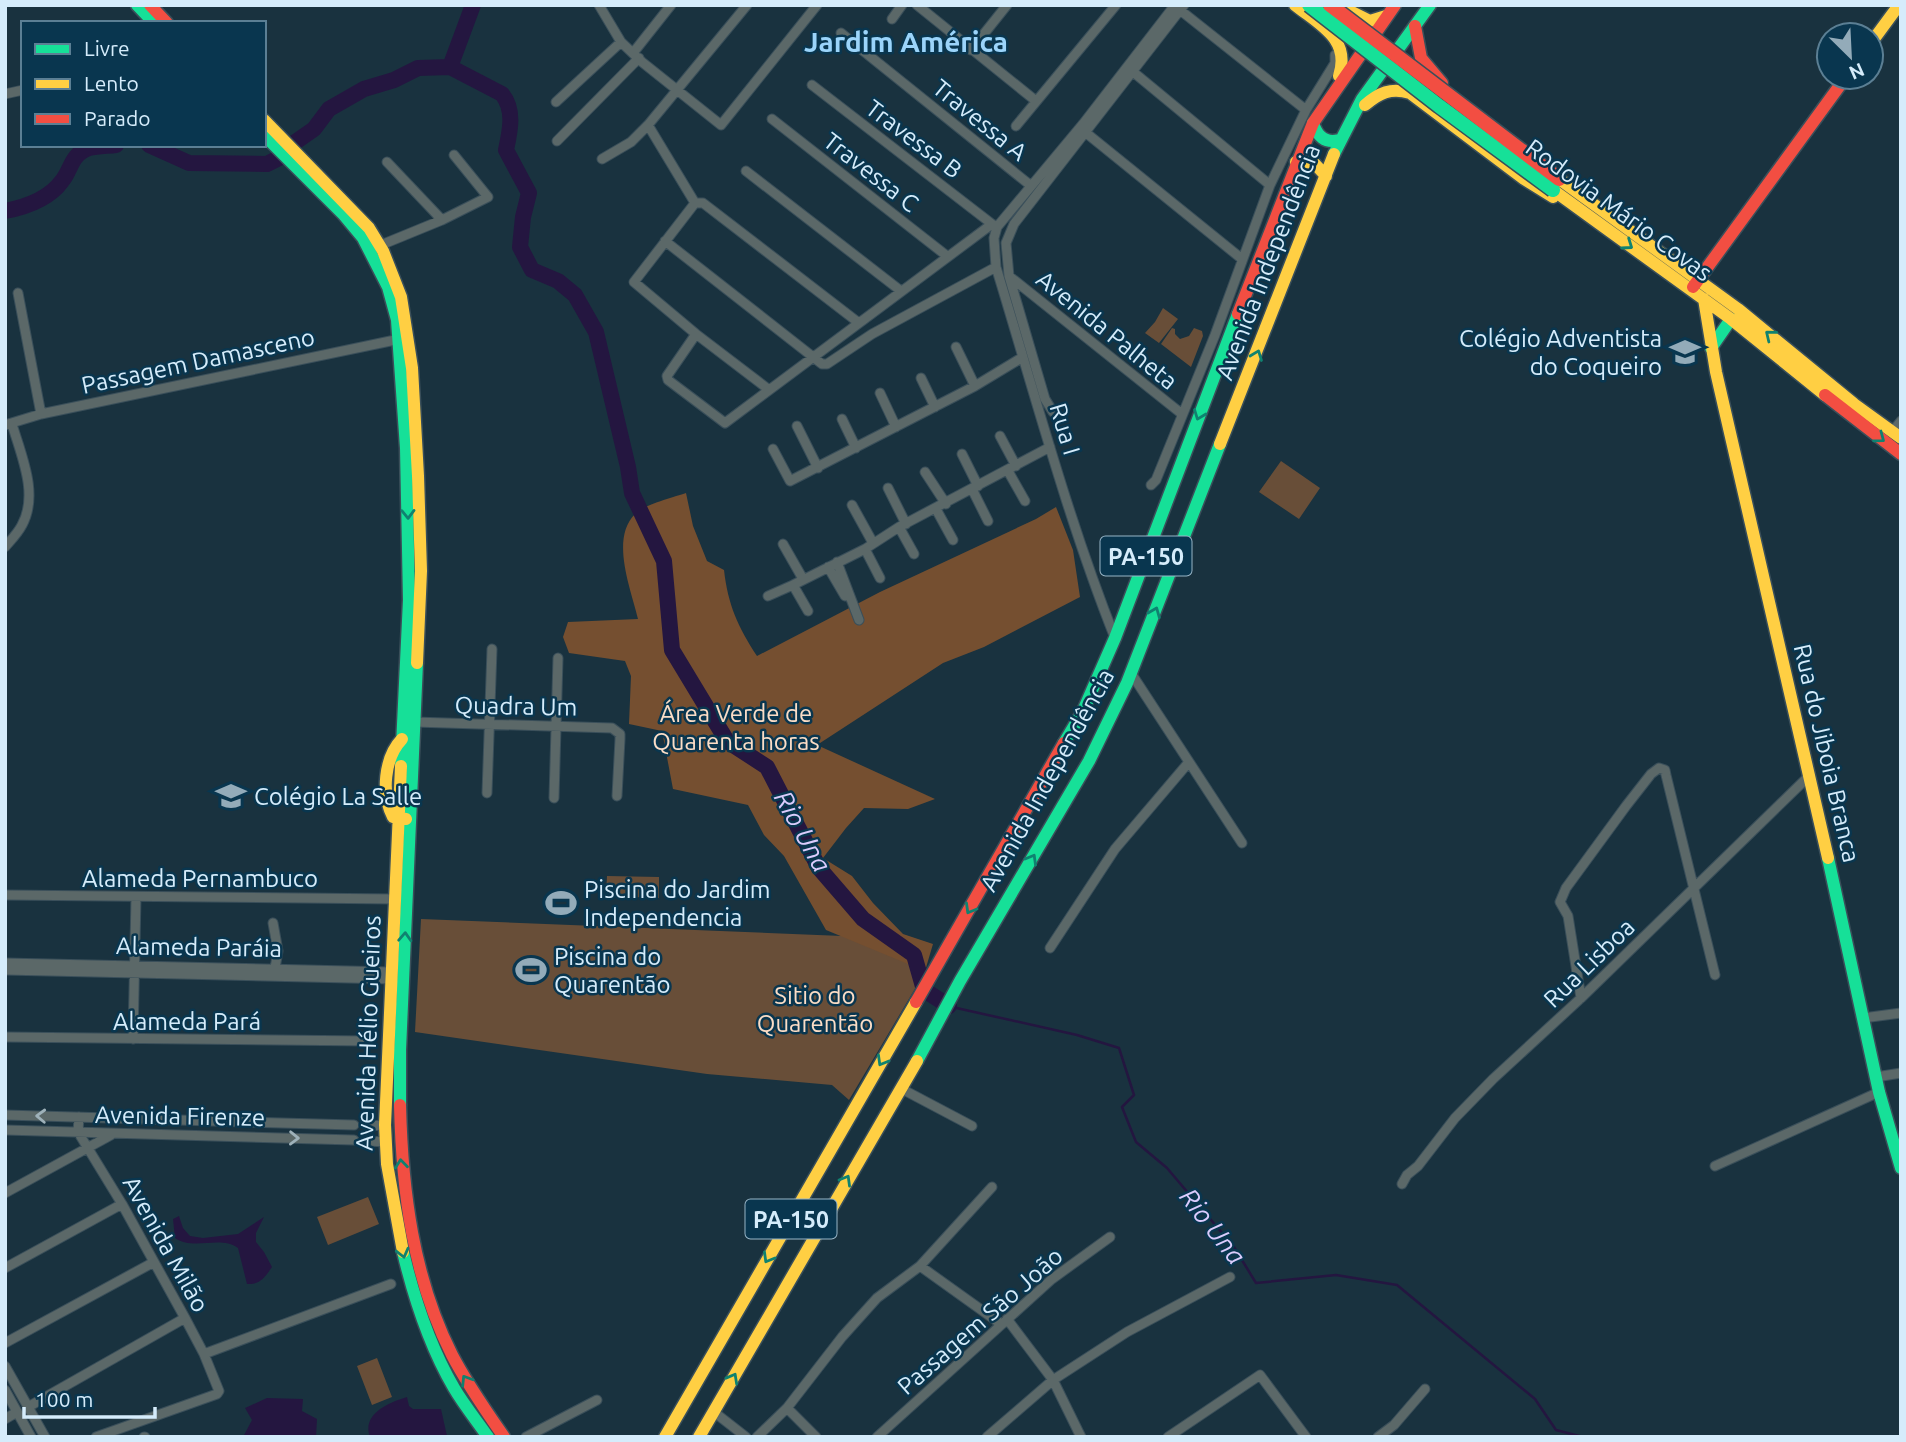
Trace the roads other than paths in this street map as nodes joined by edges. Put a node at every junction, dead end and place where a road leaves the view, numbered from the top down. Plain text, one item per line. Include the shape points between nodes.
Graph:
1 (136, 5) edge
2 (150, 5) edge
3 (598, 5) edge
4 (671, 5) edge
5 (747, 5) edge
6 (817, 5) edge
7 (902, 5) edge
8 (917, 5) edge
9 (1007, 5) edge
10 (1116, 5) edge
11 (1295, 5) edge
12 (1309, 5) edge
13 (1330, 5) edge
14 (1342, 5) edge
15 (1430, 5) edge
16 (1899, 5) edge
17 (1179, 7) edge
18 (1391, 10) edge
19 (892, 19) dead end
20 (152, 21) edge
21 (165, 21) edge
22 (1885, 24) edge
23 (1415, 26) junction
24 (841, 33) dead end
25 (621, 42) junction
26 (971, 50) junction
27 (1335, 55) dead end
28 (636, 56) junction
29 (1132, 71) junction
30 (812, 85) dead end
31 (678, 90) junction
32 (1836, 91) edge
33 (1037, 101) junction
34 (556, 102) dead end
35 (1327, 102) junction
36 (1309, 117) junction
37 (772, 120) dead end
38 (1349, 121) junction
39 (266, 123) edge
40 (648, 125) junction
41 (1016, 126) dead end
42 (1085, 132) junction
43 (266, 136) edge
44 (1339, 140) junction
45 (557, 141) dead end
46 (280, 144) junction
47 (454, 155) dead end
48 (602, 159) dead end
49 (295, 160) junction
50 (387, 162) dead end
51 (1296, 162) junction
52 (746, 171) dead end
53 (1326, 176) junction
54 (1556, 184) junction
55 (1030, 185) junction
56 (1270, 185) junction
57 (699, 203) junction
58 (442, 220) junction
59 (995, 225) junction
60 (1611, 225) junction
61 (665, 241) junction
62 (381, 245) junction
63 (947, 256) junction
64 (1242, 260) junction
65 (996, 267) junction
66 (1009, 276) junction
67 (1694, 285) junction
68 (901, 292) junction
69 (18, 293) dead end
70 (1707, 295) junction
71 (1734, 314) junction
72 (859, 323) junction
73 (695, 334) junction
74 (400, 340) junction
75 (956, 347) dead end
76 (1712, 348) junction
77 (813, 356) junction
78 (1023, 357) junction
79 (921, 377) dead end
80 (975, 386) junction
81 (768, 389) junction
82 (880, 393) dead end
83 (935, 407) junction
84 (1053, 412) dead end
85 (41, 414) junction
86 (1182, 414) junction
87 (842, 419) dead end
88 (8, 424) edge
89 (797, 426) dead end
90 (896, 427) junction
91 (1898, 430) edge
92 (1000, 436) dead end
93 (1050, 447) junction
94 (856, 448) junction
95 (773, 449) dead end
96 (962, 454) dead end
97 (1901, 454) edge
98 (818, 468) junction
99 (1012, 468) junction
100 (925, 472) dead end
101 (1151, 485) dead end
102 (888, 488) dead end
103 (975, 488) junction
104 (1026, 501) dead end
105 (946, 504) junction
106 (852, 505) dead end
107 (936, 509) junction
108 (988, 521) dead end
109 (903, 526) junction
110 (953, 540) dead end
111 (783, 544) dead end
112 (869, 546) junction
113 (5, 547) edge
114 (914, 555) dead end
115 (837, 562) junction
116 (828, 567) junction
117 (880, 578) dead end
118 (803, 579) junction
119 (793, 585) junction
120 (768, 596) dead end
121 (845, 596) dead end
122 (808, 611) dead end
123 (859, 620) dead end
124 (1115, 638) junction
125 (492, 649) dead end
126 (1138, 656) junction
127 (558, 657) dead end
128 (1101, 674) junction
129 (1129, 678) junction
130 (414, 722) junction
131 (490, 725) junction
132 (557, 727) junction
133 (1189, 762) junction
134 (1810, 775) junction
135 (487, 793) dead end
136 (617, 796) dead end
137 (554, 798) dead end
138 (404, 819) junction
139 (1242, 843) dead end
140 (1694, 888) junction
141 (5, 895) edge
142 (136, 897) junction
143 (394, 899) junction
144 (273, 923) dead end
145 (1050, 948) dead end
146 (5, 963) edge
147 (22, 967) junction
148 (135, 968) junction
149 (275, 968) junction
150 (5, 970) edge
151 (1715, 975) dead end
152 (391, 976) junction
153 (1581, 998) junction
154 (1901, 1013) edge
155 (1863, 1018) junction
156 (5, 1037) edge
157 (134, 1040) junction
158 (368, 1041) dead end
159 (1901, 1073) edge
160 (1875, 1077) junction
161 (900, 1088) junction
162 (1879, 1092) junction
163 (5, 1115) edge
164 (79, 1117) junction
165 (191, 1120) junction
166 (305, 1122) junction
167 (354, 1125) dead end
168 (385, 1125) junction
169 (368, 1126) dead end
170 (972, 1126) dead end
171 (5, 1130) edge
172 (78, 1132) junction
173 (114, 1133) junction
174 (191, 1135) junction
175 (320, 1138) junction
176 (354, 1140) dead end
177 (369, 1141) dead end
178 (386, 1142) junction
179 (89, 1147) junction
180 (1715, 1166) dead end
181 (1901, 1168) edge
182 (1402, 1184) dead end
183 (992, 1187) dead end
184 (5, 1193) edge
185 (122, 1204) junction
186 (1110, 1237) dead end
187 (154, 1262) junction
188 (920, 1266) junction
189 (5, 1268) edge
190 (1230, 1277) dead end
191 (391, 1284) dead end
192 (185, 1318) junction
193 (1004, 1322) junction
194 (5, 1343) edge
195 (205, 1354) junction
196 (5, 1366) edge
197 (1054, 1380) junction
198 (1425, 1389) dead end
199 (5, 1391) edge
200 (597, 1400) dead end
201 (28, 1407) junction
202 (787, 1408) junction
203 (18, 1412) junction
204 (714, 1412) junction
205 (5, 1419) edge
206 (31, 1437) edge
207 (45, 1437) edge
208 (96, 1437) edge
209 (488, 1437) edge
210 (504, 1437) edge
211 (526, 1437) edge
212 (665, 1437) edge
213 (699, 1437) edge
214 (746, 1437) edge
215 (757, 1437) edge
216 (816, 1437) edge
217 (877, 1437) edge
218 (987, 1437) edge
219 (1081, 1437) edge
220 (1168, 1437) edge
221 (1306, 1437) edge
222 (1378, 1437) edge

1 - 20 main road
2 - 21 main road
3 - 25 street
4 - 28 street
5 - 31 street
6 - 31 street via 721,125
7 - 19 street
8 - 26 street
9 - 26 street
10 - 33 street
11 - 35 main road via 1333,36 1345,54
12 - 54 main road, Rodovia Mário Covas, bridge via 1439,106
13 - 54 main road, Rodovia Mário Covas, bridge
14 - 18 main road via 1369,23 1378,22
15 - 23 main road, Avenida Independência
16 - 22 main road
17 - 29 street
17 - 36 street
17 - 55 street
18 - 35 main road, Avenida Independência / PA-150
23 - 38 main road, Avenida Independência / PA-150
23 - 60 main road via 1416,48 1425,68 1562,173
24 - 55 street, Travessa A
25 - 28 street
25 - 34 street
26 - 33 street
27 - 36 street
28 - 31 street
28 - 45 street
29 - 42 street
29 - 56 street
30 - 59 street, Travessa B
31 - 40 street
32 - 67 main road
33 - 41 street
35 - 36 main road, Avenida Independência / PA-150
36 - 44 main road via 1322,140
36 - 51 main road, Avenida Independência / PA-150
36 - 56 street
37 - 63 street, Travessa C
38 - 44 main road, Avenida Independência / PA-150
38 - 60 main road via 1389,89 1410,93 1524,179
39 - 46 main road
40 - 48 street via 631,142
40 - 57 street
42 - 64 street
42 - 66 street via 1008,233
43 - 46 main road
44 - 53 main road, Avenida Independência / PA-150
46 - 49 main road
47 - 58 street via 488,197
49 - 62 main road via 358,215
49 - 74 main road via 363,238 388,287
50 - 58 street
51 - 53 main road via 1317,164
51 -> 124 main road, Avenida Independência / PA-150
52 - 68 street
126 -> 53 main road, Avenida Independência / PA-150
54 - 60 main road, Rodovia Mário Covas
55 - 59 street
56 - 64 street
57 - 61 street
57 - 72 street
58 - 62 street
59 - 63 street
59 - 65 street, Rua I
60 - 67 main road, Rodovia Mário Covas
61 - 73 street via 634,282
61 - 77 street
62 - 130 main road via 398,283 411,350 421,523
63 - 68 street
64 - 86 street
65 - 77 street via 872,334 828,364
65 - 78 street, Rua I
66 - 84 street via 1045,399
66 - 86 street, Avenida Palheta
67 - 70 main road, Rodovia Mário Covas
68 - 72 street
69 - 85 street
70 - 71 main road, Rodovia Mário Covas
70 - 76 main road, Rua do Jiboia Branca
71 - 76 main road
91 -> 71 main road, Rodovia Mário Covas via 1854,404
71 -> 97 main road, Rodovia Mário Covas via 1845,412
72 - 77 street
73 - 81 street
73 - 81 street via 668,380 725,423
74 - 85 street, Passagem Damasceno
74 -> 138 main road via 409,568 401,739 392,749 387,789 388,810 393,817
75 - 80 street
76 - 134 main road, Rua do Jiboia Branca
77 - 81 street
78 - 80 street
78 - 93 street, Rua I
79 - 83 street
80 - 83 street
82 - 90 street
83 - 90 street
85 - 88 street, Passagem Damasceno
86 - 101 street
87 - 94 street
88 - 113 street via 29,486 29,504 23,524
89 - 98 street
90 - 94 street
92 - 99 street
93 - 99 street
93 - 124 street, Rua I
94 - 98 street
95 - 98 street via 790,481
96 - 103 street
99 - 103 street
99 - 104 street
100 - 105 street
102 - 109 street
103 - 105 street
103 - 108 street
105 - 107 street
106 - 112 street
107 - 109 street
107 - 110 street
109 - 112 street
109 - 114 street
111 - 118 street
112 - 115 street
112 - 117 street
115 - 116 street
115 - 123 street
116 - 118 street
116 - 121 street
118 - 119 street
119 - 120 street
119 - 122 street
124 - 126 main road via 1124,651
124 - 128 main road, Avenida Independência / PA-150
125 - 131 street
126 - 129 main road, Avenida Independência / PA-150
127 - 132 street
128 - 129 main road via 1113,670
128 -> 212 main road, Avenida Independência / PA-150
129 - 133 street
161 -> 129 main road, Avenida Independência / PA-150 via 1089,761
130 - 131 street, Quadra Um
130 - 138 main road
131 - 132 street, Quadra Um
131 - 135 street
132 - 136 street, Quadra Um via 616,730 620,739
132 - 137 street
133 - 139 street
133 - 145 street via 1115,849
134 - 140 street, Rua Lisboa
134 - 155 main road, Rua do Jiboia Branca
138 - 143 main road, Avenida Hélio Gueiros
210 -> 138 main road via 447,1347 426,1287 407,1207 398,1120
140 - 151 street
140 - 153 street, Rua Lisboa
140 - 153 street via 1667,775 1659,768 1619,816 1560,902 1568,916
141 - 142 street, Alameda Pernambuco
142 - 143 street, Alameda Pernambuco
142 - 148 street
143 - 152 main road, Avenida Hélio Gueiros
144 - 149 street via 278,951
146 - 147 street
147 - 148 street
147 - 150 street
148 - 149 street, Alameda Paráia
148 - 152 street
148 - 157 street
149 - 152 street, Alameda Paráia
152 - 168 main road, Avenida Hélio Gueiros
153 - 182 street, Rua Lisboa via 1455,1118
154 - 155 street
155 - 160 main road, Rua do Jiboia Branca
156 - 157 street, Alameda Pará
157 - 158 street, Alameda Pará
159 - 160 street
160 - 162 main road, Rua do Jiboia Branca
161 - 170 street
204 -> 161 main road, Avenida Independência / PA-150
162 - 180 street
162 - 181 main road, Rua do Jiboia Branca
164 -> 163 street
164 - 165 street
164 - 172 street
165 - 166 street
165 - 174 street
166 - 167 street
166 - 175 street
168 - 169 street
168 - 178 main road, Avenida Hélio Gueiros
171 - 172 street, Avenida Firenze
172 - 173 street, Avenida Firenze
172 - 179 street, Avenida Milão
173 - 174 street, Avenida Firenze
173 - 179 street
174 -> 175 street, Avenida Firenze
175 - 176 street, Avenida Firenze
177 - 178 street
178 -> 209 main road, Avenida Hélio Gueiros via 392,1204 419,1308 442,1365
179 - 184 street
179 - 185 street, Avenida Milão
183 - 188 street
185 - 187 street, Avenida Milão
185 - 189 street
186 - 193 street, Passagem São João via 1052,1279
187 - 192 street, Avenida Milão
187 - 194 street
188 - 193 street
188 - 202 street via 877,1298
190 - 197 street via 1127,1332
191 - 195 street
192 - 195 street, Avenida Milão
192 - 201 street
193 - 197 street
193 - 217 street, Passagem São João
195 - 208 street, Avenida Milão via 219,1392
196 - 201 street
197 - 218 street
197 - 219 street
198 - 222 street
199 - 203 street
200 - 211 street
201 - 207 street
202 - 215 street
202 - 216 street
203 - 205 street
203 - 206 street
204 - 213 main road, Avenida Independência / PA-150
204 - 214 street
220 - 221 street via 1260,1374

